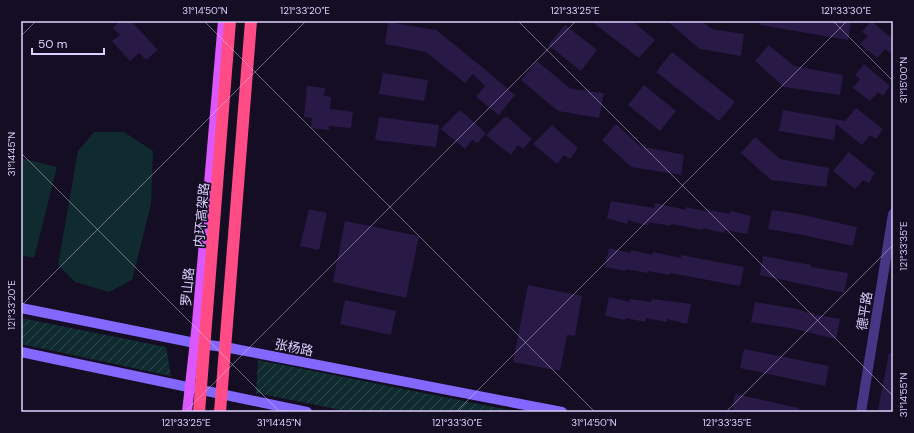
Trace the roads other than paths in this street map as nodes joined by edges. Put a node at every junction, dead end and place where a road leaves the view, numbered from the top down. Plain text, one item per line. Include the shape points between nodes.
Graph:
1 (223, 21) edge
2 (230, 21) edge
3 (251, 21) edge
4 (256, 21) edge
5 (893, 214) edge
6 (21, 308) edge
7 (195, 343) junction
8 (230, 348) junction
9 (21, 352) edge
10 (189, 387) junction
11 (226, 395) junction
12 (187, 412) edge
13 (199, 412) edge
14 (220, 412) edge
15 (225, 412) edge
16 (307, 412) edge
17 (562, 412) edge
18 (861, 412) edge

1 - 7 main road, 罗山路
2 - 13 highway, 内环高架路, bridge
3 - 14 highway, bridge
4 - 8 main road
5 - 18 street, 德平路
6 - 7 main road, 张杨路
7 - 8 main road, 张杨路
7 - 10 main road, 罗山路
8 - 11 main road
8 - 17 main road, 张杨路
9 - 10 main road
10 - 11 main road
10 - 12 main road, 罗山路
11 - 15 main road
11 - 16 main road

